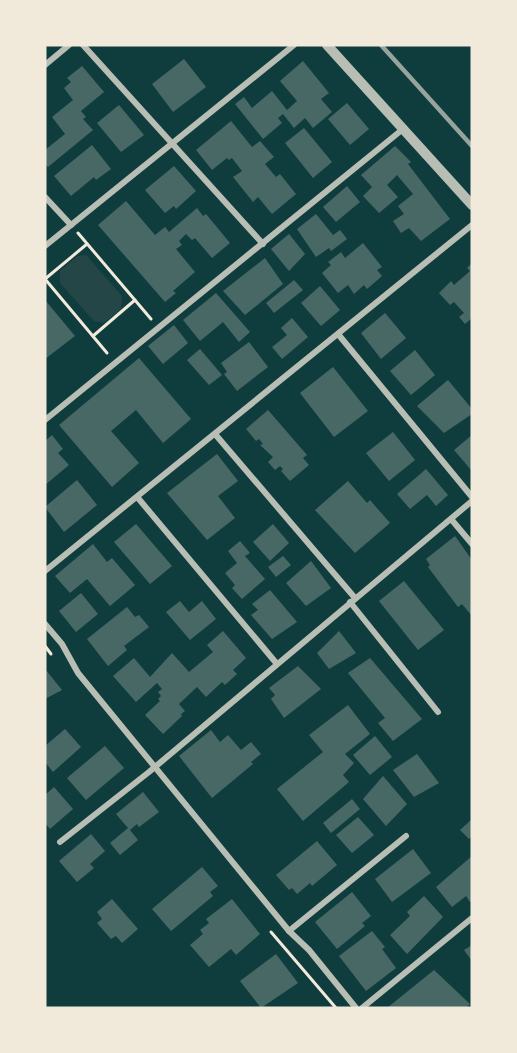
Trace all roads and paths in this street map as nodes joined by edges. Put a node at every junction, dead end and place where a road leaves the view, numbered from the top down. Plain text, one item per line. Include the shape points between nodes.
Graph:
1 (69, 45) edge
2 (83, 45) edge
3 (294, 45) edge
4 (327, 45) edge
5 (45, 65) edge
6 (403, 129) junction
7 (172, 146) junction
8 (45, 197) edge
9 (472, 205) edge
10 (71, 225) junction
11 (472, 225) edge
12 (87, 244) junction
13 (263, 244) junction
14 (45, 246) edge
15 (45, 279) edge
16 (135, 300) junction
17 (159, 327) junction
18 (338, 334) junction
19 (93, 336) junction
20 (115, 362) junction
21 (45, 420) edge
22 (215, 434) junction
23 (138, 498) junction
24 (472, 499) edge
25 (451, 519) junction
26 (472, 544) edge
27 (45, 571) edge
28 (352, 600) junction
29 (45, 624) edge
30 (277, 664) junction
31 (438, 712) dead end
32 (155, 766) junction
33 (406, 836) dead end
34 (60, 842) dead end
35 (472, 918) edge
36 (289, 931) junction
37 (356, 1008) edge
38 (362, 1008) edge

1 - 5 street
2 - 7 street
3 - 7 street
4 - 6 street
6 - 9 street
6 - 13 street
7 - 10 street
7 - 13 street
8 - 10 street
10 - 12 path
10 - 14 street
11 - 18 street
12 - 15 path
12 - 16 path
13 - 17 street
15 - 19 path
16 - 17 path
16 - 19 path
17 - 20 street
18 - 22 street
18 - 24 street
19 - 20 path
20 - 21 street
22 - 23 street
22 - 28 street
23 - 27 street
23 - 30 street
24 - 25 street
25 - 26 street
25 - 28 street
28 - 30 street
28 - 31 street
29 - 32 street via 78,672
30 - 32 street
32 - 34 street
32 - 36 street
33 - 36 street
35 - 38 street
36 - 37 street

